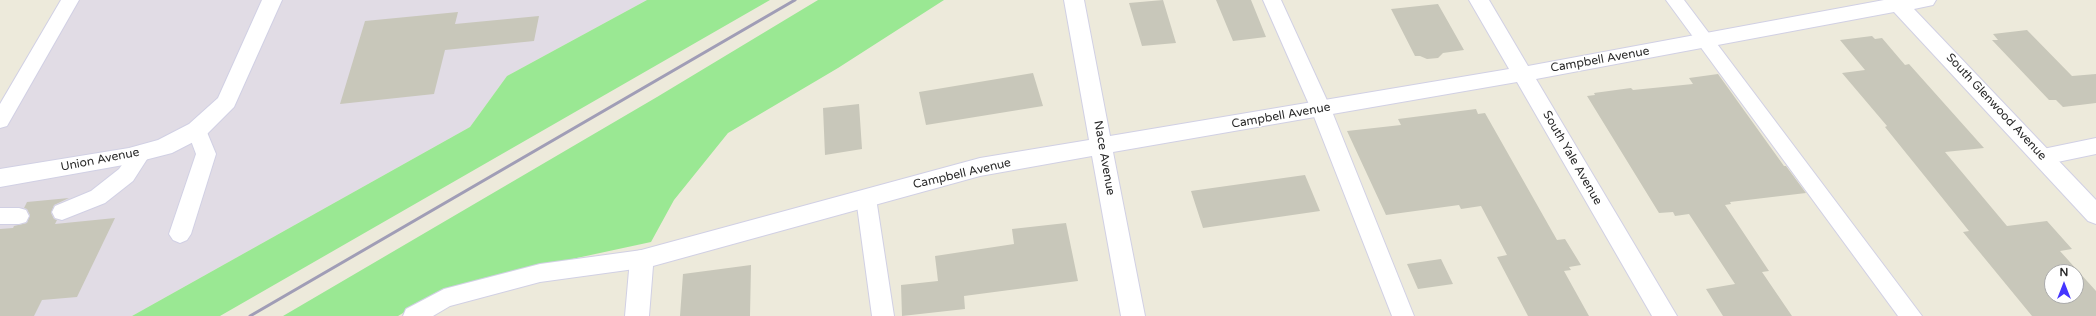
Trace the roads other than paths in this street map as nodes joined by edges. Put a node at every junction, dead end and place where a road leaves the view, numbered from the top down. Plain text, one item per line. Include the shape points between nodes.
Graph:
1 (70, 0) edge
2 (272, 0) edge
3 (1074, 0) edge
4 (1272, 0) edge
5 (1479, 0) edge
6 (1675, 0) edge
7 (1926, 0) edge
8 (1897, 2) edge
9 (1704, 41) junction
10 (1523, 74) junction
11 (1320, 109) junction
12 (0, 121) edge
13 (197, 130) junction
14 (1102, 146) junction
15 (2096, 146) edge
16 (141, 153) junction
17 (2043, 157) junction
18 (0, 178) edge
19 (866, 198) junction
20 (62, 212) dead end
21 (2096, 215) edge
22 (180, 234) dead end
23 (642, 259) junction
24 (414, 316) edge
25 (637, 316) edge
26 (883, 316) edge
27 (1133, 316) edge
28 (1403, 316) edge
29 (1665, 316) edge
30 (1911, 316) edge

1 - 12 lane
2 - 13 street, Union Avenue via 227,102
3 - 14 street, Nace Avenue
4 - 11 lane
5 - 10 street, South Yale Avenue
6 - 9 lane
7 - 8 street, Campbell Avenue
8 - 9 street, Campbell Avenue
8 - 17 street, South Glenwood Avenue
9 - 10 street, Campbell Avenue
9 - 30 lane
10 - 11 street, Campbell Avenue
10 - 29 street, South Yale Avenue
11 - 14 street, Campbell Avenue
11 - 28 lane
13 - 16 street, Union Avenue via 164,147
13 - 22 lane via 206,154
14 - 19 street, Campbell Avenue via 980,167
14 - 27 street, Nace Avenue
15 - 17 lane
16 - 18 street, Union Avenue
16 - 20 lane via 126,175 98,197
17 - 21 street, South Glenwood Avenue
19 - 23 street, Campbell Avenue
19 - 26 lane
23 - 24 lane via 540,273 444,298
23 - 25 street

